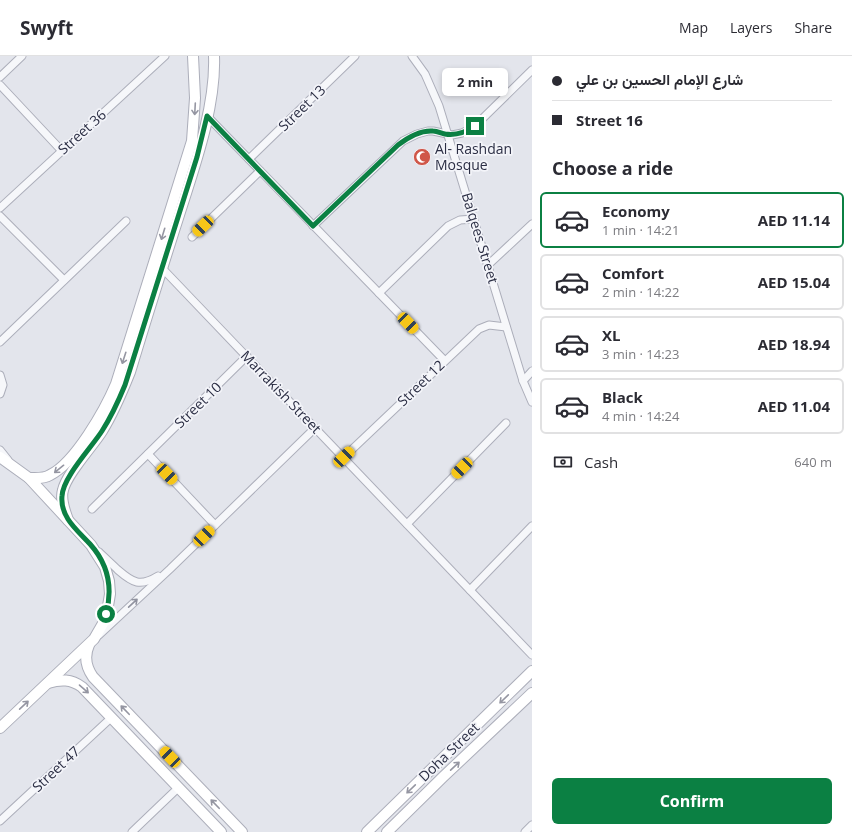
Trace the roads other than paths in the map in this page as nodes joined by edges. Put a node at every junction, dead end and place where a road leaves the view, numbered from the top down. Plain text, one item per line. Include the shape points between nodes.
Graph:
1 (22, 56) edge
2 (165, 56) edge
3 (193, 56) edge
4 (214, 56) edge
5 (355, 56) edge
6 (412, 56) edge
7 (532, 70) edge
8 (0, 77) edge
9 (213, 84) junction
10 (0, 85) edge
11 (195, 85) junction
12 (207, 116) junction
13 (447, 134) junction
14 (61, 150) junction
15 (249, 159) junction
16 (260, 171) junction
17 (0, 208) edge
18 (0, 216) edge
19 (474, 219) junction
20 (126, 221) dead end
21 (532, 224) edge
22 (313, 226) junction
23 (192, 237) dead end
24 (158, 265) junction
25 (488, 265) junction
26 (64, 280) junction
27 (378, 293) junction
28 (506, 327) junction
29 (0, 342) edge
30 (248, 356) junction
31 (444, 360) junction
32 (532, 371) edge
33 (0, 375) edge
34 (523, 381) junction
35 (0, 394) edge
36 (532, 402) edge
37 (506, 423) dead end
38 (316, 428) junction
39 (0, 450) edge
40 (148, 454) junction
41 (0, 457) edge
42 (344, 457) junction
43 (11, 465) junction
44 (29, 478) junction
45 (92, 509) dead end
46 (68, 520) junction
47 (407, 524) junction
48 (215, 525) junction
49 (532, 526) edge
50 (91, 545) junction
51 (170, 569) junction
52 (470, 590) junction
53 (92, 642) junction
54 (532, 655) edge
55 (532, 671) edge
56 (48, 683) junction
57 (532, 693) edge
58 (112, 717) junction
59 (0, 728) edge
60 (178, 788) junction
61 (0, 821) edge
62 (532, 825) edge
63 (132, 832) edge
64 (221, 832) edge
65 (242, 832) edge
66 (367, 832) edge
67 (387, 832) edge
68 (525, 832) edge

1 - 8 street
2 - 14 street, Street 36
3 - 11 street
4 - 9 street
5 - 15 street, Street 13
6 - 13 street, Balqees Street via 431,86
7 - 13 street via 475,126 462,133
9 - 11 street via 206,87
9 - 12 street
10 - 14 street
11 -> 24 street via 192,141
12 - 15 street
12 - 24 street via 197,157
13 - 19 street, Balqees Street
13 - 22 street via 433,130 403,141
14 - 17 street, Street 36
15 - 16 street
16 - 22 street
16 - 23 street
18 - 26 street
19 - 25 street, Balqees Street
19 - 27 street via 460,220 448,226
20 - 26 street
21 - 25 street
22 - 27 street
24 - 30 street, Marrakish Street
24 -> 44 street via 116,384 101,415 66,463 47,477
24 - 46 street via 130,372 120,397 102,432 69,476 64,487 62,500
25 - 28 street, Balqees Street
26 - 29 street
27 - 31 street
28 - 31 street, Street 12 via 492,325 481,328
28 - 34 street, Balqees Street
30 - 38 street, Marrakish Street
30 - 40 street, Street 10
31 - 42 street, Street 12
32 - 34 street
33 - 35 street via 3,385
34 - 36 street, Balqees Street
37 - 47 street
38 - 42 street, Marrakish Street
38 - 48 street
39 - 43 street
40 - 45 street, Street 10
40 - 48 street
41 - 43 street
42 - 47 street, Marrakish Street
43 - 44 street
44 - 46 street
46 - 50 street
47 - 52 street, Marrakish Street
48 - 51 street
49 - 52 street
50 - 51 street via 134,582 149,581
50 - 53 street via 105,567 110,594 105,620
53 -> 51 street
52 - 54 street, Marrakish Street
53 - 56 street
65 -> 53 street via 93,677 86,661 86,652
55 -> 66 street, Doha Street
56 -> 58 street via 65,680 76,683
59 -> 56 street
67 -> 57 street, Doha Street
58 - 60 street
58 - 61 street, Street 47
60 - 63 street
60 - 64 street
62 - 68 street

